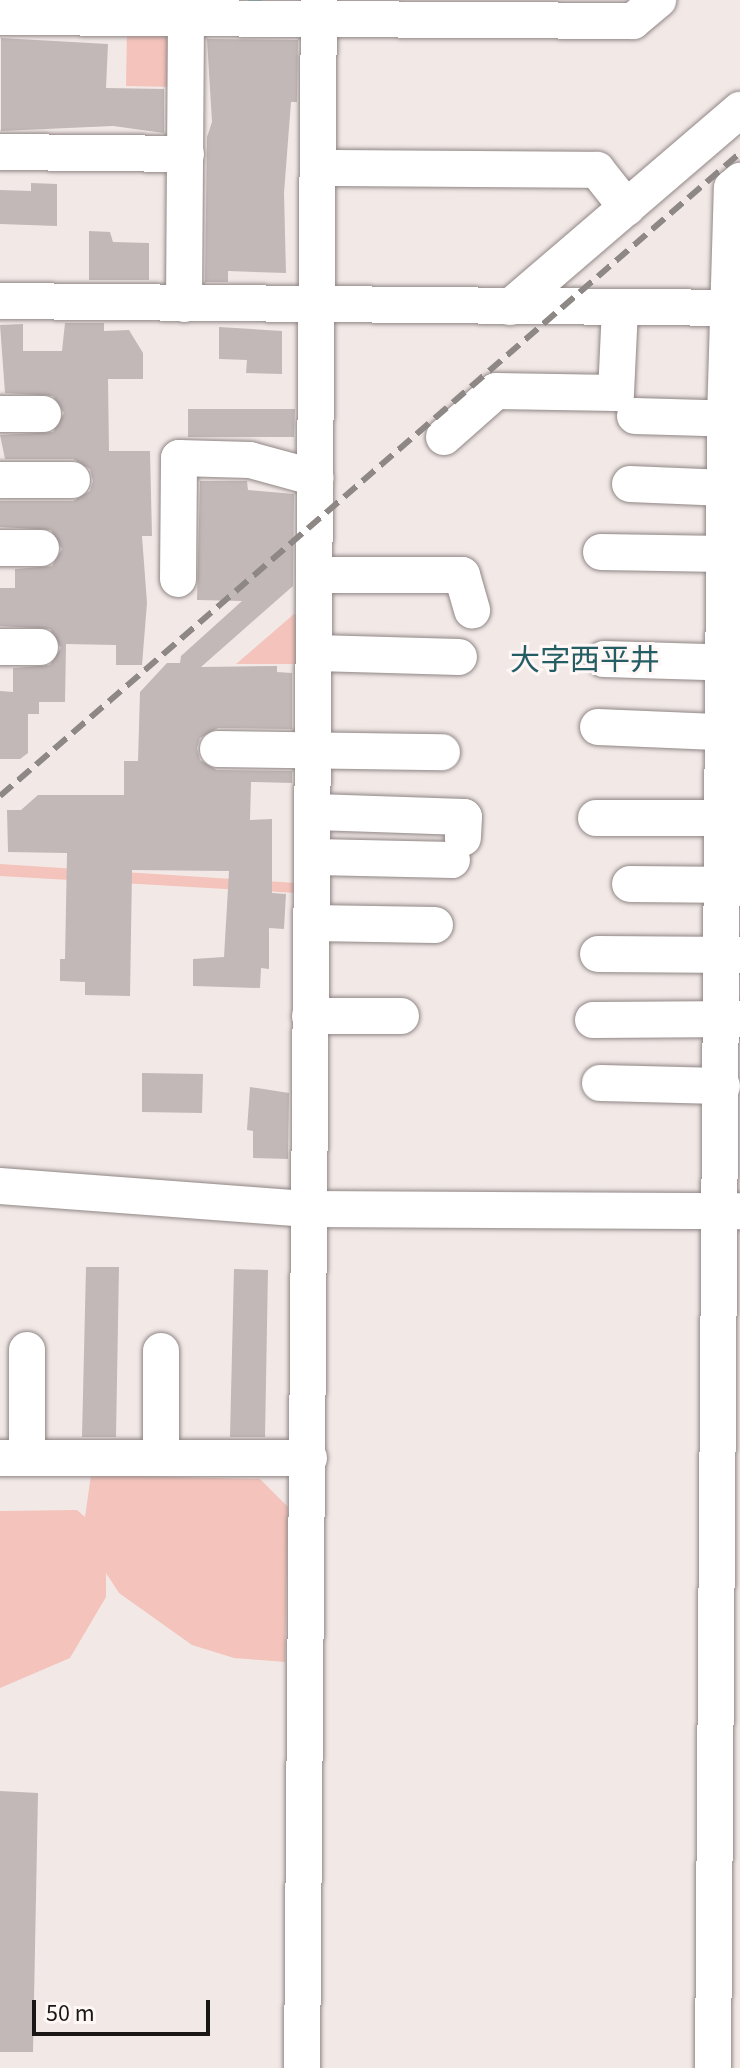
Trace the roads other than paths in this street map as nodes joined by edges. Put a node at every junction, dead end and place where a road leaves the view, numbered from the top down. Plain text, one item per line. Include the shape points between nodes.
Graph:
1 (658, 0) edge
2 (56, 8) edge
3 (186, 9) edge
4 (319, 9) edge
5 (454, 9) edge
6 (599, 10) edge
7 (0, 17) edge
8 (740, 110) edge
9 (0, 152) edge
10 (186, 154) junction
11 (318, 168) junction
12 (740, 181) edge
13 (627, 208) junction
14 (0, 301) edge
15 (184, 304) junction
16 (316, 304) junction
17 (510, 307) junction
18 (620, 307) junction
19 (735, 308) edge
20 (0, 414) edge
21 (43, 414) dead end
22 (635, 416) dead end
23 (732, 419) edge
24 (444, 437) dead end
25 (316, 478) junction
26 (0, 480) edge
27 (72, 480) dead end
28 (630, 484) dead end
29 (730, 491) edge
30 (0, 548) edge
31 (41, 548) dead end
32 (601, 552) dead end
33 (724, 554) junction
34 (316, 575) junction
35 (178, 579) dead end
36 (472, 611) dead end
37 (733, 617) edge
38 (0, 647) edge
39 (40, 647) dead end
40 (316, 653) junction
41 (459, 657) dead end
42 (604, 659) dead end
43 (732, 663) edge
44 (598, 727) dead end
45 (731, 732) edge
46 (218, 749) dead end
47 (316, 749) junction
48 (442, 752) dead end
49 (315, 812) junction
50 (596, 818) dead end
51 (730, 818) edge
52 (315, 857) junction
53 (630, 884) dead end
54 (731, 885) edge
55 (312, 923) junction
56 (435, 925) dead end
57 (598, 954) dead end
58 (731, 955) edge
59 (310, 1016) junction
60 (401, 1016) dead end
61 (593, 1020) dead end
62 (731, 1020) edge
63 (728, 1070) edge
64 (600, 1083) dead end
65 (0, 1186) edge
66 (308, 1209) junction
67 (730, 1211) edge
68 (730, 1311) edge
69 (27, 1350) dead end
70 (161, 1351) dead end
71 (13, 1458) edge
72 (161, 1458) junction
73 (309, 1458) junction
74 (302, 2068) edge
75 (713, 2068) edge

1 - 6 street via 633,21
2 - 3 street
2 - 7 street
3 - 4 street
3 - 10 street
4 - 5 street
4 - 11 street
5 - 6 street
8 - 13 street
9 - 10 street
10 - 15 street
11 - 13 street via 597,170
11 - 16 street
12 - 19 street via 732,188
13 - 17 street
14 - 15 street
15 - 16 street
16 - 17 street
16 - 25 street
17 - 18 street
18 - 19 street
18 - 24 street via 616,393 496,391
19 - 23 street
20 - 21 street
22 - 23 street
23 - 29 street
25 - 34 street
25 - 35 street via 250,460 179,458
26 - 27 street
28 - 29 street
29 - 33 street
30 - 31 street
32 - 33 street
33 - 37 street
34 - 36 street via 462,575
34 - 40 street
37 - 43 street
38 - 39 street
40 - 41 street
40 - 47 street
42 - 43 street
43 - 45 street
44 - 45 street
45 - 51 street
46 - 47 street
47 - 48 street
47 - 49 street
49 - 52 street
49 - 52 street via 464,817 458,849
50 - 51 street
51 - 54 street
52 - 55 street
53 - 54 street
54 - 58 street
55 - 56 street
55 - 59 street
57 - 58 street
58 - 62 street
59 - 60 street
59 - 66 street
61 - 62 street
62 - 63 street
63 - 64 street
63 - 67 street
65 - 66 street
66 - 67 street
66 - 73 street
67 - 68 street
68 - 75 street
69 - 71 street
70 - 72 street
71 - 72 street
72 - 73 street
73 - 74 street

